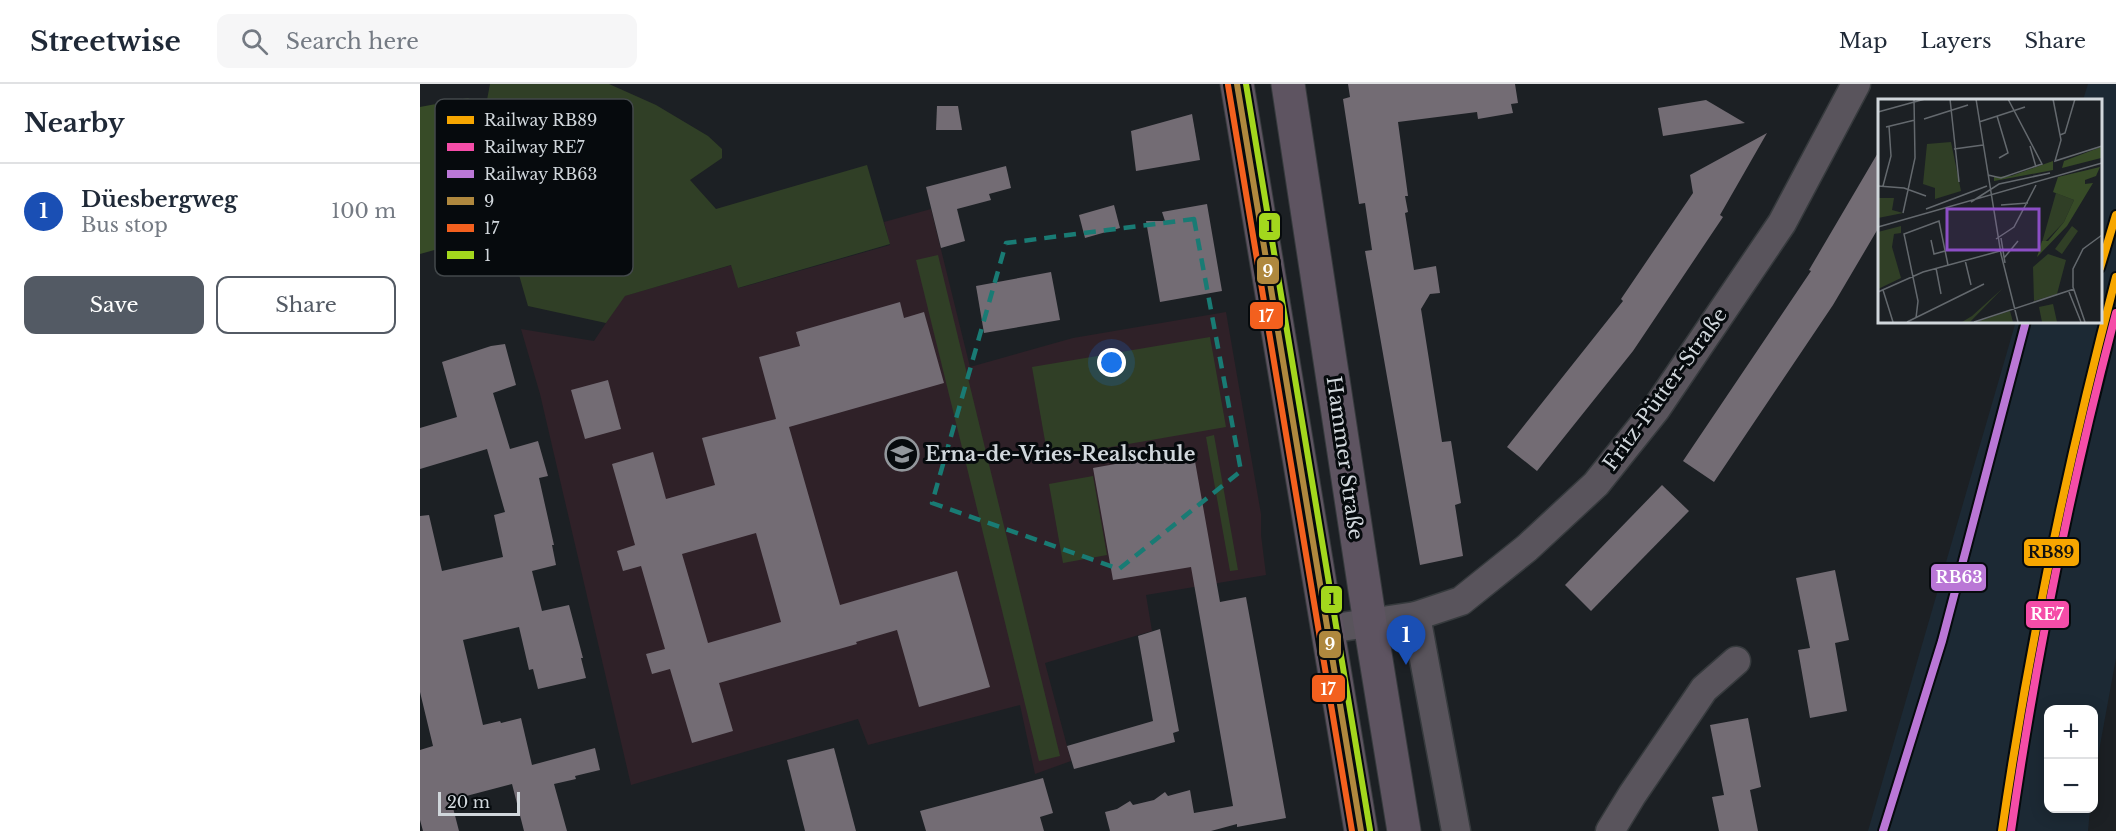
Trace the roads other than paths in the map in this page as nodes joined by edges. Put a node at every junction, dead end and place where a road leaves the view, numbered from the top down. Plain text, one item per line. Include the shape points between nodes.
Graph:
1 (1237, 84) edge
2 (1288, 84) edge
3 (1856, 84) edge
4 (1416, 616) junction
5 (1370, 623) junction
6 (1328, 629) junction
7 (1736, 661) dead end
8 (1361, 831) edge
9 (1404, 831) edge
10 (1456, 831) edge
11 (1610, 831) edge

1 - 6 main road
2 - 5 main road, Hammer Straße
3 - 4 street, Fritz-Pütter-Straße via 1782,223 1656,409 1596,484 1527,548 1461,601
4 - 5 street, Fritz-Pütter-Straße
4 - 10 street
5 - 6 street, Fritz-Pütter-Straße
5 - 9 main road, Hammer Straße
6 - 8 main road
7 - 11 street via 1704,689

